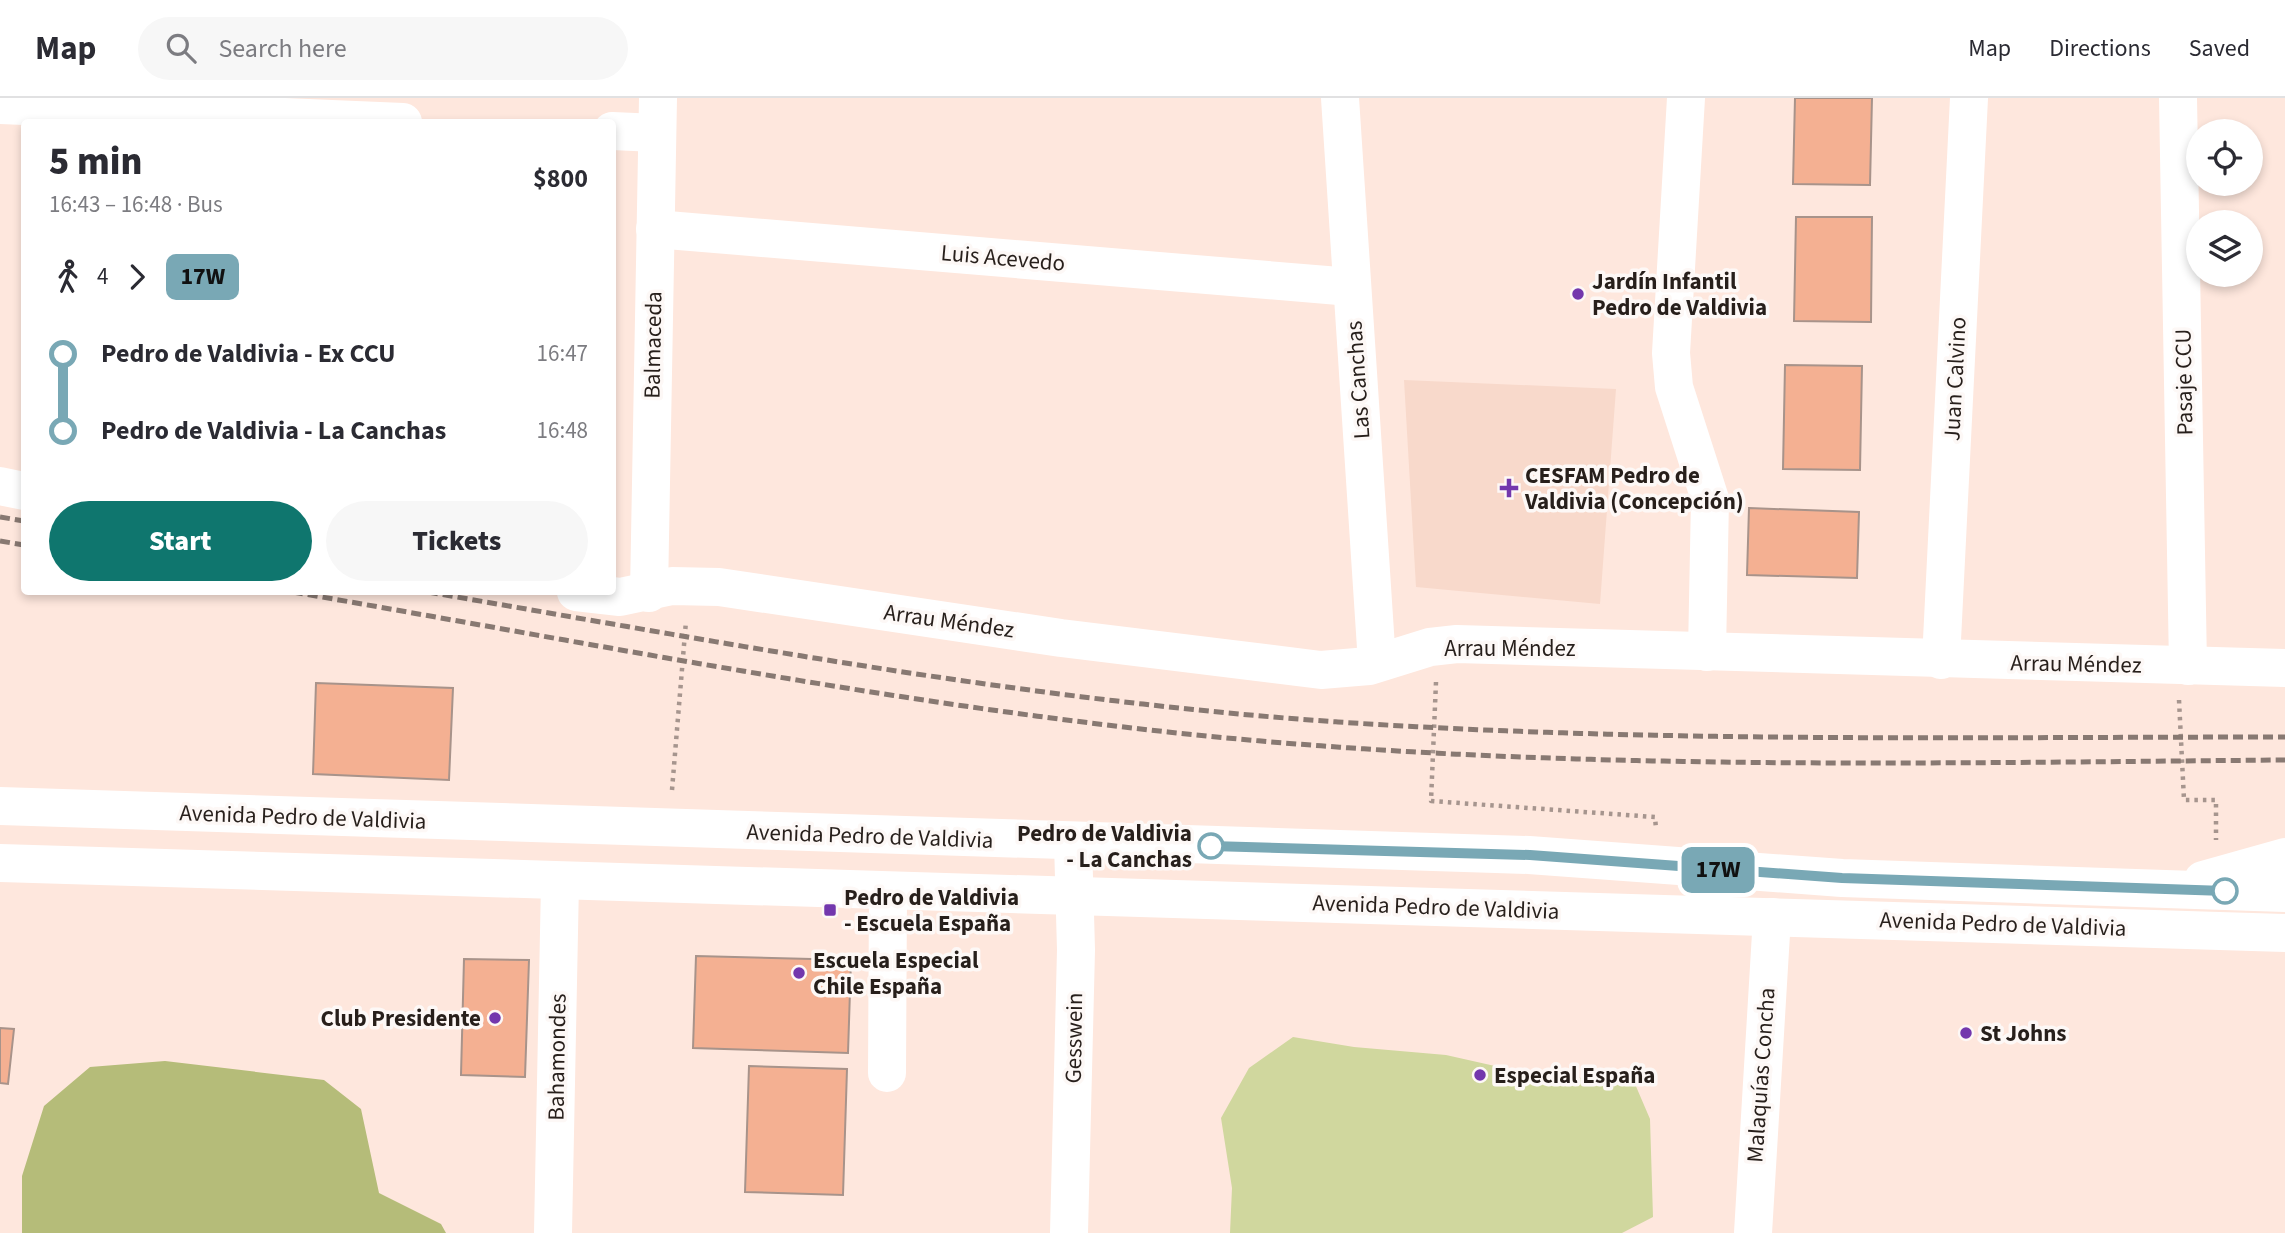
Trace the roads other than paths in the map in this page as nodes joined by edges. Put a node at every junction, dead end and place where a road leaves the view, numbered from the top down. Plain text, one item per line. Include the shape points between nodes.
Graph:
1 (1340, 98) edge
2 (1686, 98) edge
3 (1969, 98) edge
4 (2178, 98) edge
5 (0, 105) edge
6 (657, 116) edge
7 (332, 119) edge
8 (616, 130) edge
9 (655, 229) junction
10 (1352, 287) junction
11 (0, 486) edge
12 (21, 490) edge
13 (649, 593) junction
14 (602, 595) edge
15 (1707, 652) junction
16 (1941, 660) junction
17 (1377, 663) junction
18 (2188, 666) junction
19 (2285, 668) edge
20 (0, 806) edge
21 (1073, 842) junction
22 (2285, 857) edge
23 (0, 863) edge
24 (560, 882) junction
25 (2171, 890) junction
26 (888, 892) junction
27 (2285, 893) edge
28 (1073, 897) junction
29 (1772, 917) junction
30 (2285, 933) edge
31 (887, 1073) dead end
32 (553, 1233) edge
33 (1069, 1233) edge
34 (1753, 1233) edge

1 - 10 street, Las Canchas
2 - 15 street via 1671,353 1674,387 1710,499
3 - 16 street, Juan Calvino
4 - 18 street, Pasaje CCU
5 - 7 street
6 - 8 street
6 - 9 street, Balmaceda
9 - 10 street, Luis Acevedo
9 - 13 street, Balmaceda
10 - 17 street, Las Canchas
11 - 12 street
13 - 14 street, Arrau Méndez
13 - 17 street, Arrau Méndez via 688,585 719,587 1061,638 1321,670
15 - 16 street, Arrau Méndez
15 - 17 street, Arrau Méndez via 1478,644 1430,647
16 - 18 street, Arrau Méndez
18 - 19 street, Arrau Méndez
20 - 21 street, Avenida Pedro de Valdivia
21 - 25 street, Avenida Pedro de Valdivia via 1530,855 1854,879
21 - 28 street, Gesswein
22 - 25 street
23 - 24 street, Avenida Pedro de Valdivia
24 - 26 street, Avenida Pedro de Valdivia
24 - 32 street, Bahamondes
25 - 27 street, Avenida Pedro de Valdivia
26 - 28 street, Avenida Pedro de Valdivia
26 - 31 street
28 - 29 street, Avenida Pedro de Valdivia
28 - 33 street, Gesswein via 1076,950
29 - 30 street, Avenida Pedro de Valdivia
29 - 34 street, Malaquías Concha

